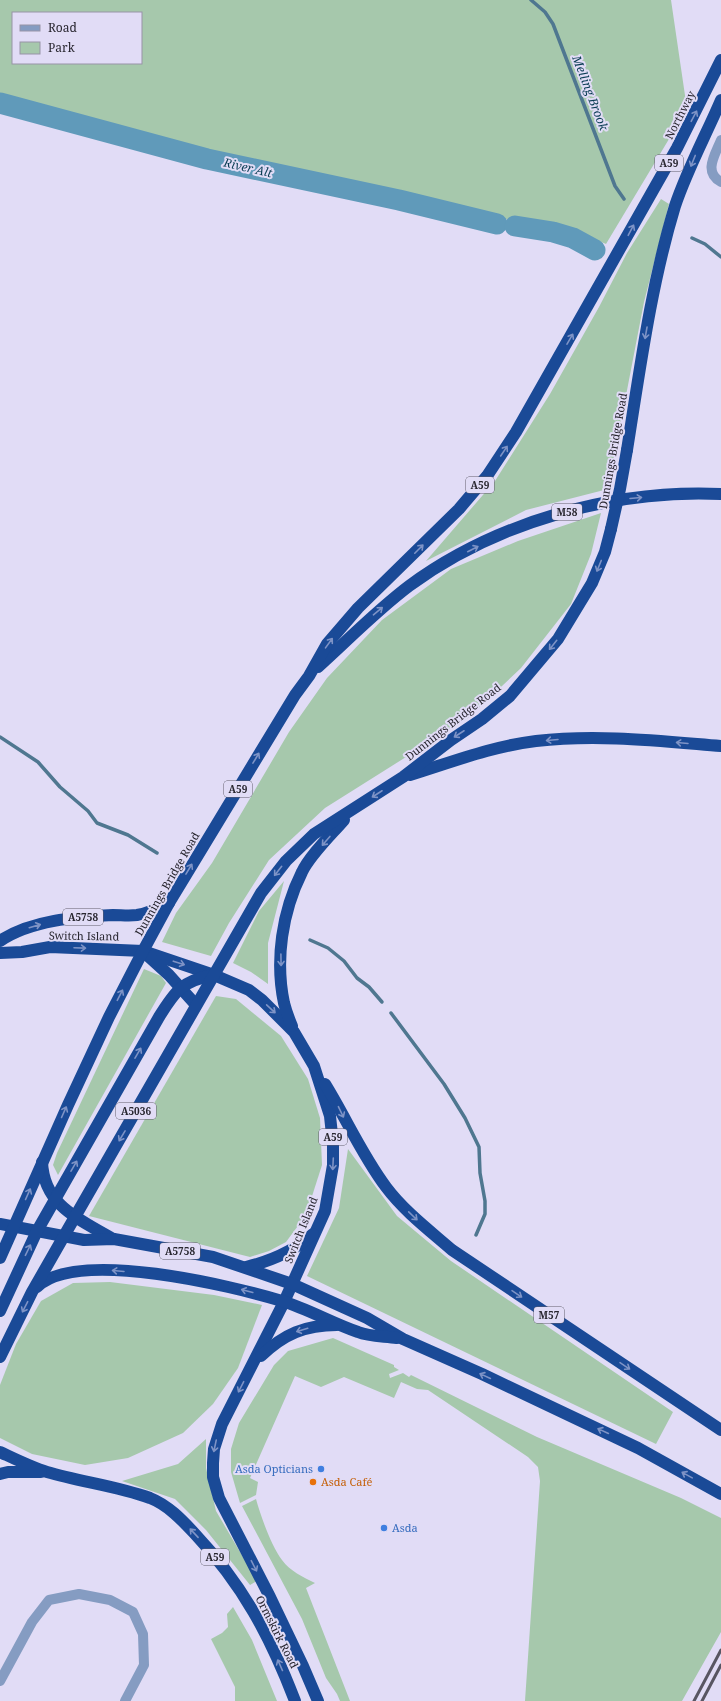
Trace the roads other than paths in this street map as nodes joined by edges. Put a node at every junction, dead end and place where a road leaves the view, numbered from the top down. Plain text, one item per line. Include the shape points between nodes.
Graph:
1 (721, 60) edge
2 (721, 100) edge
3 (721, 140) edge
4 (721, 182) edge
5 (613, 264) joint
6 (721, 494) edge
7 (309, 676) junction
8 (721, 746) edge
9 (403, 777) junction
10 (351, 812) junction
11 (169, 903) junction
12 (0, 942) edge
13 (143, 951) junction
14 (0, 953) edge
15 (214, 975) junction
16 (181, 987) junction
17 (196, 1005) junction
18 (294, 1032) junction
19 (314, 1066) junction
20 (42, 1160) junction
21 (55, 1200) junction
22 (75, 1217) junction
23 (0, 1224) edge
24 (13, 1227) junction
25 (37, 1231) junction
26 (316, 1232) junction
27 (64, 1236) junction
28 (114, 1239) junction
29 (0, 1258) edge
30 (244, 1267) junction
31 (292, 1284) junction
32 (32, 1292) junction
33 (284, 1302) junction
34 (0, 1311) edge
35 (340, 1325) junction
36 (403, 1339) junction
37 (0, 1357) edge
38 (254, 1363) junction
39 (229, 1410) joint
40 (721, 1430) edge
41 (0, 1452) edge
42 (47, 1472) junction
43 (0, 1474) edge
44 (721, 1494) edge
45 (0, 1681) edge
46 (125, 1701) edge
47 (295, 1701) edge
48 (318, 1701) edge

5 -> 1 highway, Northway / A59 via 677,148
2 -> 9 highway, Dunnings Bridge Road / A59, bridge via 697,151 676,206 653,295 620,489 605,552 592,583 558,639 510,696
3 - 4 street via 711,167 712,174
7 -> 5 highway, Dunnings Bridge Road / A59 via 327,644 358,608 449,519 487,476 516,432
7 -> 6 highway, M58 via 363,624 410,585 450,560 504,534 568,511 631,498
11 -> 7 highway, Dunnings Bridge Road / A59 via 294,695
8 -> 9 highway via 616,738 536,741 482,752
9 -> 10 highway, Dunnings Bridge Road / A59
10 -> 15 highway, Dunnings Bridge Road / A5036 via 314,834 286,861 261,893
10 -> 18 highway, A59 via 302,871 289,902 280,957 284,1004
12 -> 11 highway, A5758 via 12,933 39,925 91,916 138,915
11 - 13 highway, Dunnings Bridge Road
14 -> 13 highway, Switch Island via 50,947
13 -> 15 highway, Switch Island
13 - 16 highway
20 -> 13 highway
15 - 16 highway via 190,981
15 - 17 highway, A5036
15 -> 18 highway, Switch Island via 249,990
16 - 17 highway
21 -> 16 highway via 159,1017
17 -> 22 highway, A5036
18 - 19 highway, Switch Island / A59
19 -> 26 highway, Switch Island / A59 via 330,1116 333,1144 330,1188 325,1211
19 -> 40 highway, M57 via 386,1188 420,1222 459,1254
20 - 21 highway via 43,1175
24 -> 20 highway
21 - 22 highway
21 - 25 highway
22 - 27 highway, A5036
22 - 28 highway
23 - 24 highway, A5758
24 - 25 highway, A5758
24 - 29 highway
25 - 27 highway, A5758
34 -> 25 highway
26 - 30 highway via 286,1253 265,1263
26 - 31 highway, Switch Island / A59
27 - 28 highway, A5758 via 84,1240
27 - 32 highway, A5036
28 - 30 highway, A5758 via 213,1257
30 - 31 highway
31 - 33 highway, Switch Island / A59
31 - 36 highway via 367,1318
33 -> 32 highway via 228,1286 174,1276 108,1270 67,1272 44,1281
32 -> 37 highway, A5036
33 - 35 highway
33 - 38 highway, Switch Island / A59
35 - 36 highway via 359,1333
35 -> 38 highway via 303,1329 285,1336
44 -> 36 highway via 638,1448
38 -> 39 highway, Switch Island / A59
39 -> 48 highway, Ormskirk Road / A59 via 214,1449 216,1488
41 - 42 highway, A59
42 - 43 highway
47 -> 42 highway, Ormskirk Road / A59 via 272,1646 252,1608 210,1549 181,1519 151,1499
45 - 46 street via 32,1622 49,1600 79,1594 110,1600 133,1612 143,1634 144,1665

